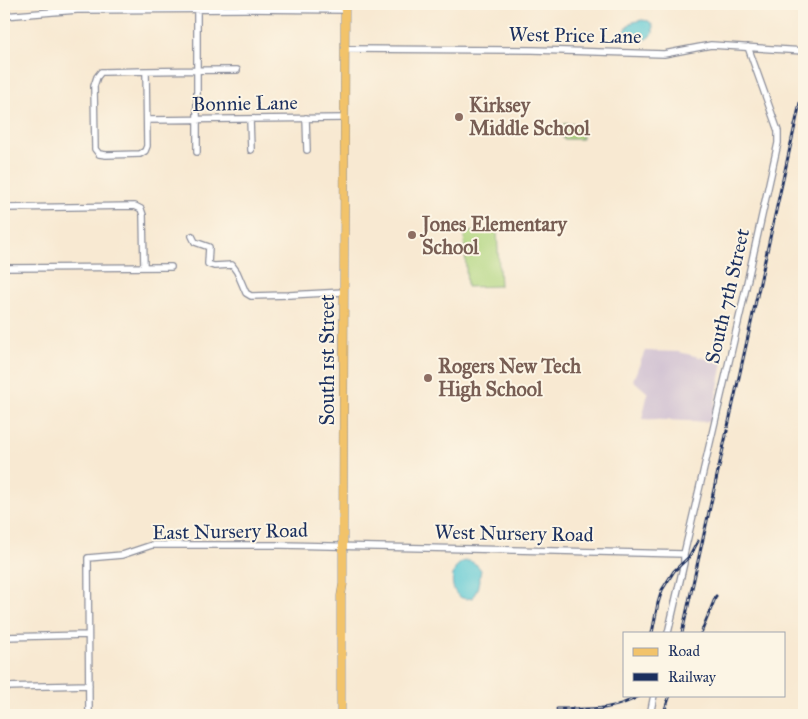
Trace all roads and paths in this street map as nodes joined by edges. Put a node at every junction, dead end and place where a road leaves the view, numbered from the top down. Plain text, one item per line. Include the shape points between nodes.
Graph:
1 (248, 6) edge
2 (310, 7) edge
3 (345, 7) edge
4 (197, 10) junction
5 (4, 16) edge
6 (748, 48) junction
7 (345, 49) junction
8 (804, 51) edge
9 (197, 70) junction
10 (237, 70) dead end
11 (146, 71) junction
12 (306, 118) junction
13 (344, 118) junction
14 (250, 119) junction
15 (147, 120) junction
16 (197, 120) junction
17 (251, 150) dead end
18 (307, 150) dead end
19 (197, 152) dead end
20 (4, 208) edge
21 (192, 236) dead end
22 (144, 267) junction
23 (171, 267) dead end
24 (4, 268) edge
25 (344, 292) junction
26 (343, 547) junction
27 (684, 554) junction
28 (668, 632) edge
29 (88, 635) junction
30 (4, 637) edge
31 (89, 685) junction
32 (4, 687) edge
33 (654, 696) edge
34 (90, 715) edge
35 (341, 715) edge
36 (650, 715) edge

1 - 2 street
1 - 4 street
2 - 3 street
3 - 7 main road, South 1st Street
4 - 5 street via 77,10
4 - 9 street
6 - 7 street, West Price Lane via 711,44 664,54
6 - 8 street, West Price Lane
6 - 27 street, South 7th Street via 778,132 778,143
7 - 13 main road, South 1st Street
9 - 10 street
9 - 11 street
9 - 16 street
11 - 15 street
11 - 15 street via 101,72 97,77 94,86 95,149 106,155 140,154 146,146
12 - 13 street, Bonnie Lane
12 - 14 street, Bonnie Lane
12 - 18 street
13 - 25 main road, South 1st Street
14 - 16 street, Bonnie Lane
14 - 17 street
15 - 16 street, Bonnie Lane
16 - 19 street
20 - 22 street via 135,206 143,214
21 - 25 street via 195,242 209,247 208,264 232,265 246,293 251,296
22 - 23 street
22 - 24 street
25 - 26 main road, South 1st Street
26 - 27 street, West Nursery Road
26 - 29 street, East Nursery Road via 152,545 122,555 88,558
26 - 35 main road, South 1st Street
27 - 28 street, South 7th Street
29 - 30 street
29 - 31 street
31 - 32 street
31 - 34 street
33 - 36 street

